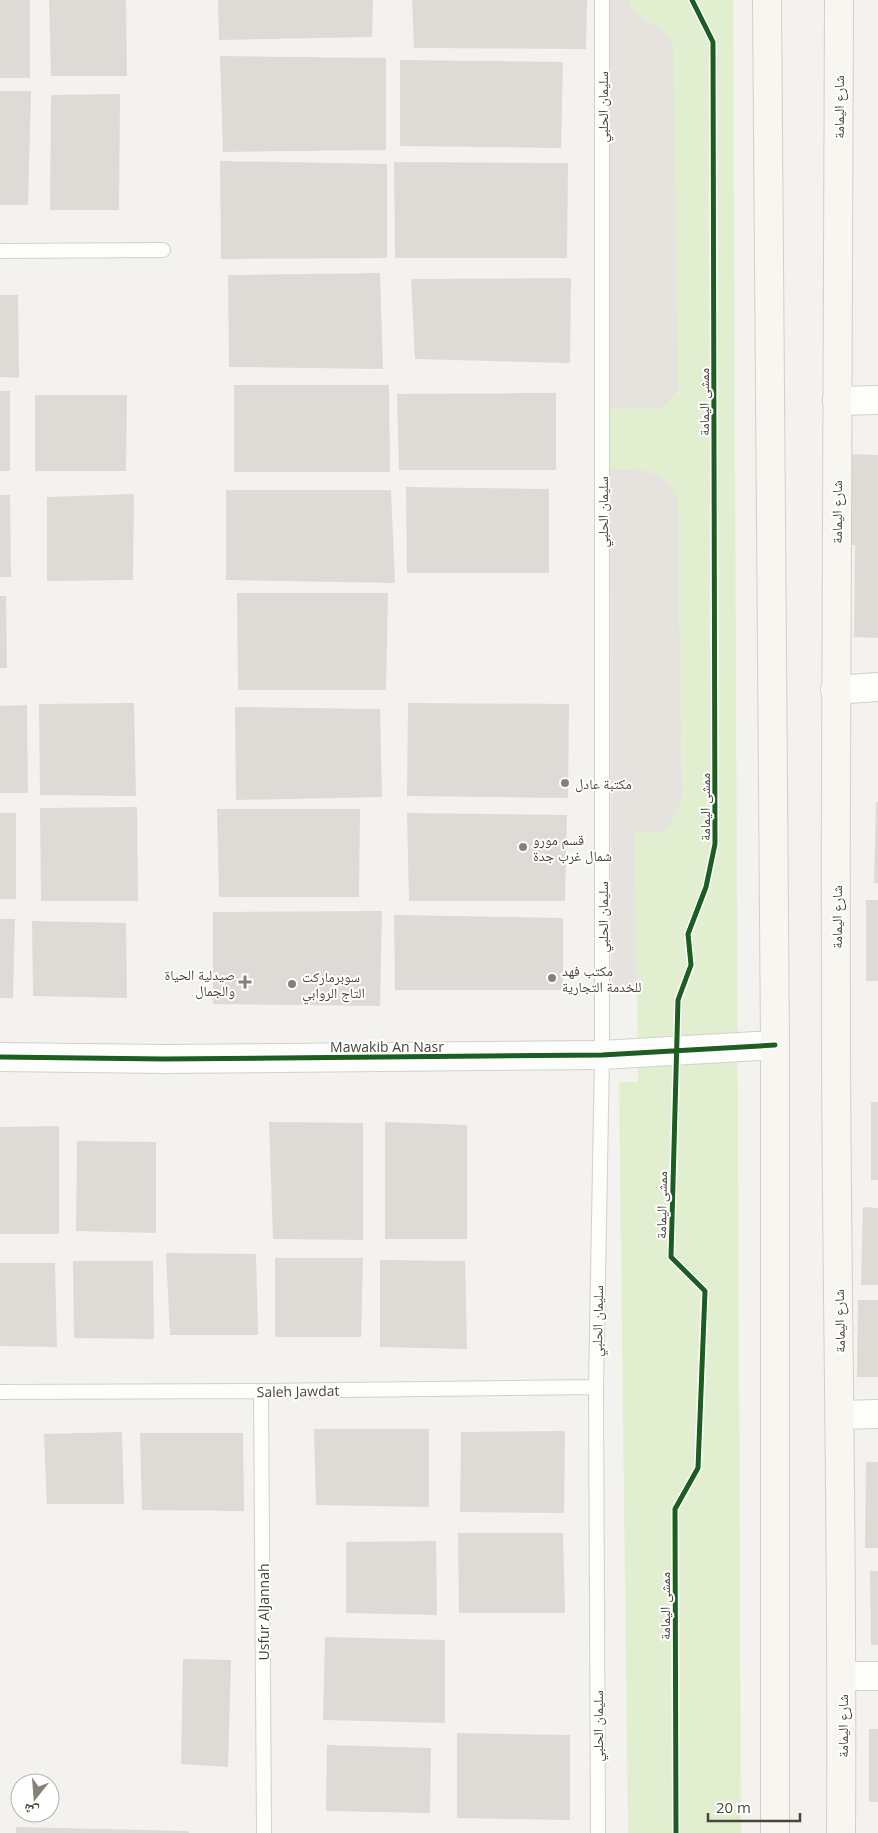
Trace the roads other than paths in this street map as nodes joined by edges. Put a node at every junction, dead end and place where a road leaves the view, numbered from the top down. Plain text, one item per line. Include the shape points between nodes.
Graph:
1 (602, 0) edge
2 (766, 0) edge
3 (839, 0) edge
4 (163, 250) dead end
5 (0, 251) edge
6 (878, 400) edge
7 (837, 401) junction
8 (878, 686) edge
9 (836, 690) junction
10 (775, 1045) junction
11 (602, 1055) junction
12 (0, 1057) edge
13 (596, 1387) junction
14 (261, 1391) junction
15 (0, 1392) edge
16 (878, 1414) edge
17 (840, 1415) junction
18 (842, 1676) junction
19 (878, 1676) edge
20 (264, 1833) edge
21 (598, 1833) edge
22 (775, 1833) edge
23 (841, 1833) edge

1 - 11 lane, سليمان الحلبي
2 - 10 main road
3 - 7 main road, شارع اليمامة
4 - 5 lane
6 - 7 street
7 - 9 main road, شارع اليمامة
8 - 9 street
9 - 17 main road, شارع اليمامة
10 - 11 street, Mawakib An Nasr
10 - 22 main road
11 - 12 street, Mawakib An Nasr via 174,1059
11 - 13 lane, سليمان الحلبي
13 - 14 lane, Saleh Jawdat
13 - 21 lane, سليمان الحلبي
14 - 15 lane, Saleh Jawdat
14 - 20 lane, Usfur AlJannah
16 - 17 street
17 - 18 main road, شارع اليمامة
18 - 19 street
18 - 23 main road, شارع اليمامة

